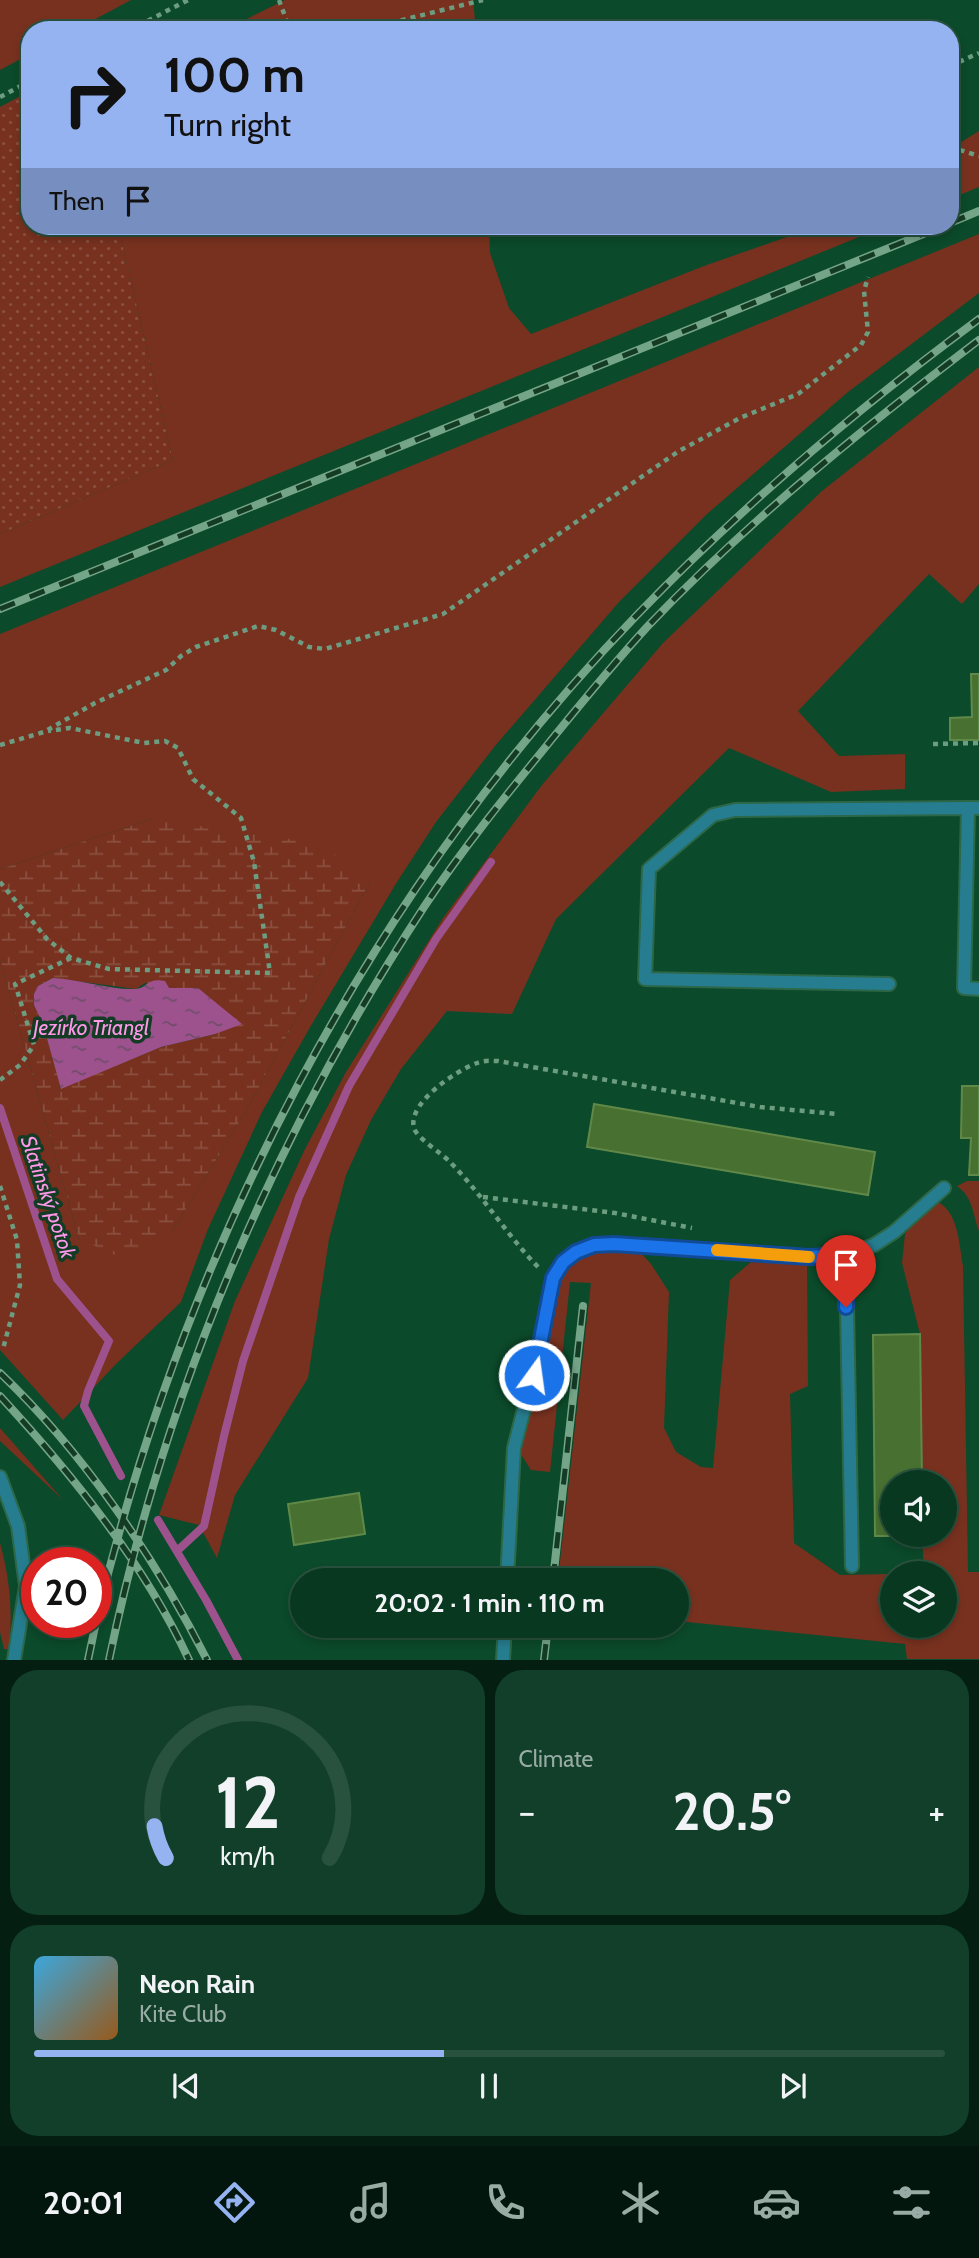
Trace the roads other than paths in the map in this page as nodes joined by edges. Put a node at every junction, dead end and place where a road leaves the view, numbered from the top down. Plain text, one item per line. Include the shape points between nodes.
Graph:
1 (973, 808) edge
2 (889, 984) dead end
3 (979, 989) edge
4 (944, 1188) dead end
5 (846, 1255) junction
6 (0, 1477) edge
7 (852, 1566) dead end
8 (508, 1568) edge
9 (504, 1638) edge
10 (15, 1660) edge
11 (503, 1660) edge

1 - 2 lane via 735,810 713,815 649,869 645,979
1 - 3 lane via 964,988
4 - 5 lane via 894,1232
5 - 7 lane
5 - 8 lane via 809,1257 604,1244 576,1252 563,1262 553,1278 514,1447
6 - 10 lane via 18,1526 26,1586
9 - 11 lane

